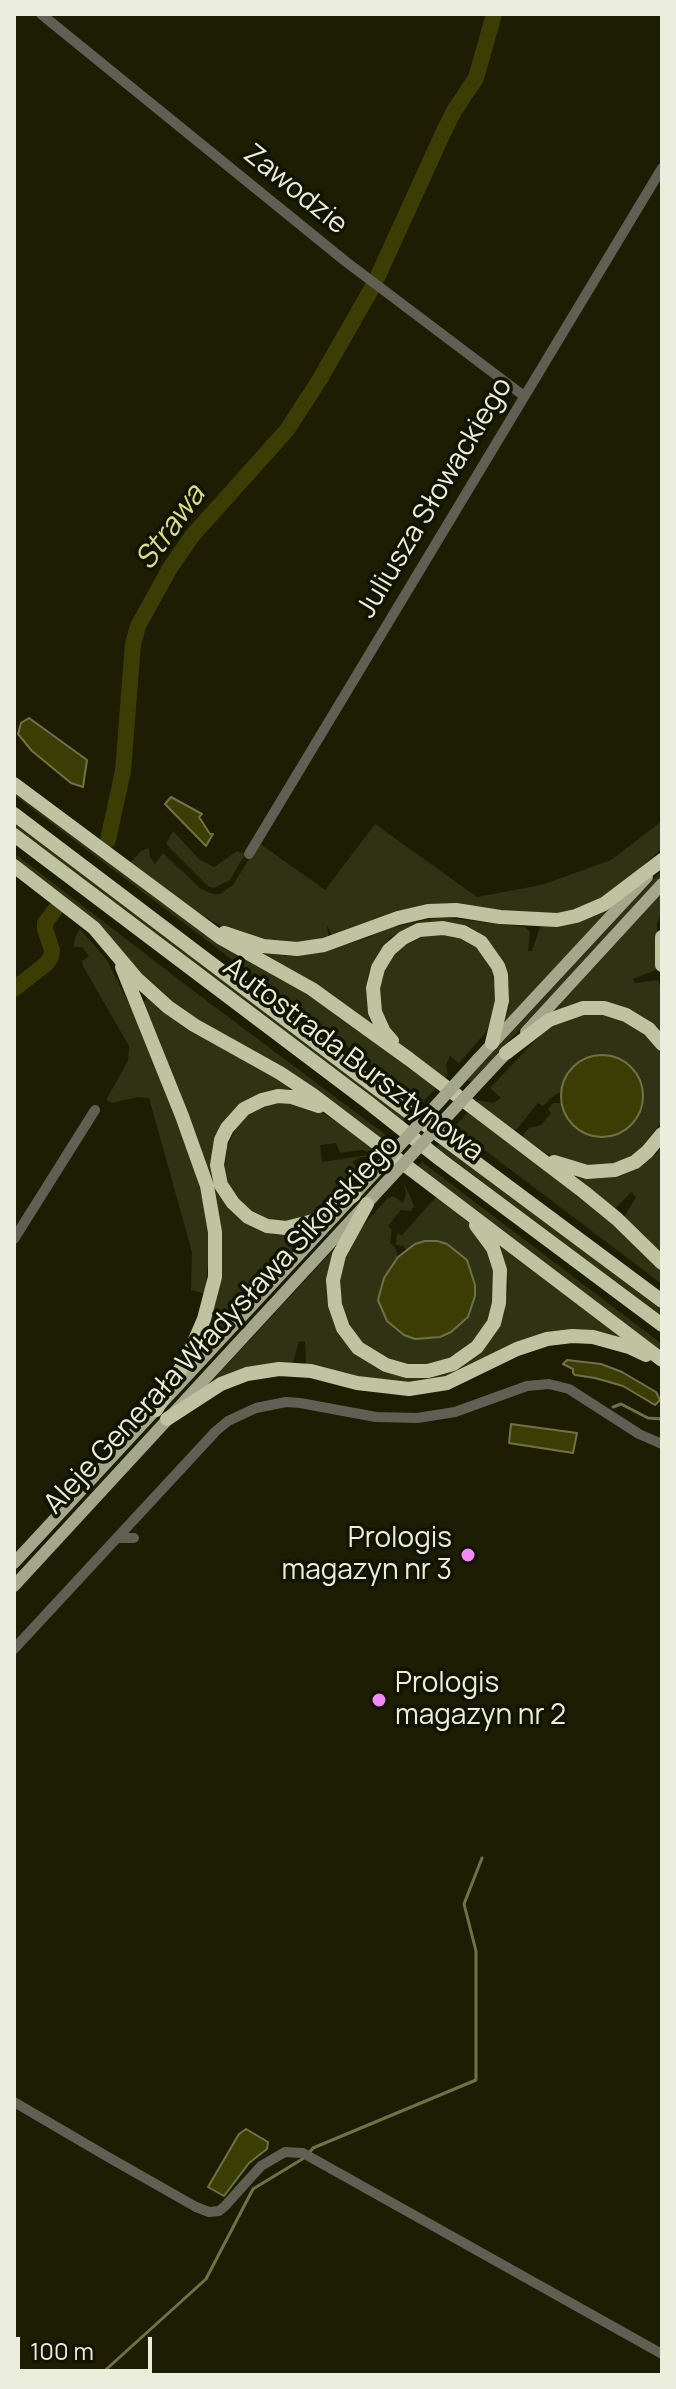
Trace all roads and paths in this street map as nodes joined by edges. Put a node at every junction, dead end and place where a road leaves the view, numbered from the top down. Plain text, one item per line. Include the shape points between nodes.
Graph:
1 (41, 14) edge
2 (662, 168) edge
3 (524, 396) junction
4 (14, 784) edge
5 (14, 814) edge
6 (14, 835) edge
7 (249, 854) dead end
8 (662, 861) edge
9 (14, 866) edge
10 (662, 884) edge
11 (189, 914) junction
12 (662, 937) edge
13 (110, 946) junction
14 (662, 965) edge
15 (492, 1043) junction
16 (662, 1044) edge
17 (506, 1053) junction
18 (409, 1059) junction
19 (95, 1110) dead end
20 (340, 1118) junction
21 (662, 1134) edge
22 (534, 1152) junction
23 (446, 1197) junction
24 (361, 1200) junction
25 (14, 1239) edge
26 (662, 1263) edge
27 (662, 1301) edge
28 (662, 1325) edge
29 (662, 1362) edge
30 (162, 1415) junction
31 (662, 1444) edge
32 (117, 1538) junction
33 (134, 1538) dead end
34 (14, 1563) edge
35 (14, 1586) edge
36 (14, 1649) edge
37 (14, 2102) edge
38 (662, 2354) edge

1 - 3 street, Zawodzie via 345,261
2 - 3 street, Juliusza Słowackiego
3 - 7 street, Juliusza Słowackiego
4 - 11 highway
5 - 27 highway, Autostrada Bursztynowa
6 - 28 highway, Autostrada Bursztynowa
8 - 11 highway via 604,904 557,920 428,911 324,945 285,949 238,938
8 - 15 main road, Aleje Generała Władysława Sikorskiego
9 - 13 highway
10 - 17 main road, Aleje Generała Władysława Sikorskiego
11 - 18 highway via 237,948 312,989
12 - 14 highway
13 - 20 highway via 173,1011 280,1073
13 - 30 highway via 182,1116 214,1215 215,1277 209,1305
15 - 18 highway via 503,991 492,956 463,932 419,930 389,950 373,988 384,1032
15 - 24 main road, Aleje Generała Władysława Sikorskiego, bridge via 380,1167
16 - 17 highway via 626,1015 583,1008 549,1020
17 - 24 main road, Aleje Generała Władysława Sikorskiego, bridge via 392,1176
18 - 22 highway
19 - 25 street
20 - 23 highway
20 - 24 highway via 292,1097 253,1103 227,1128 217,1154 218,1176 240,1211 267,1226 286,1228 313,1221
21 - 22 highway via 635,1162 607,1172 570,1168
22 - 26 highway
23 - 24 highway via 493,1248 501,1292 494,1323 477,1347 453,1364 428,1371 407,1371 377,1360 358,1348 338,1318 335,1268
23 - 29 highway
24 - 30 main road, Aleje Generała Władysława Sikorskiego
29 - 30 highway via 629,1347 572,1336 529,1344 447,1383 420,1388 387,1388 311,1371 247,1374
30 - 34 main road, Aleje Generała Władysława Sikorskiego
30 - 35 main road, Aleje Generała Władysława Sikorskiego
31 - 32 street via 569,1389 549,1384 417,1418 273,1404 241,1414 216,1431
32 - 33 street
32 - 36 street
37 - 38 street via 209,2212 225,2206 261,2166 285,2152 306,2155

